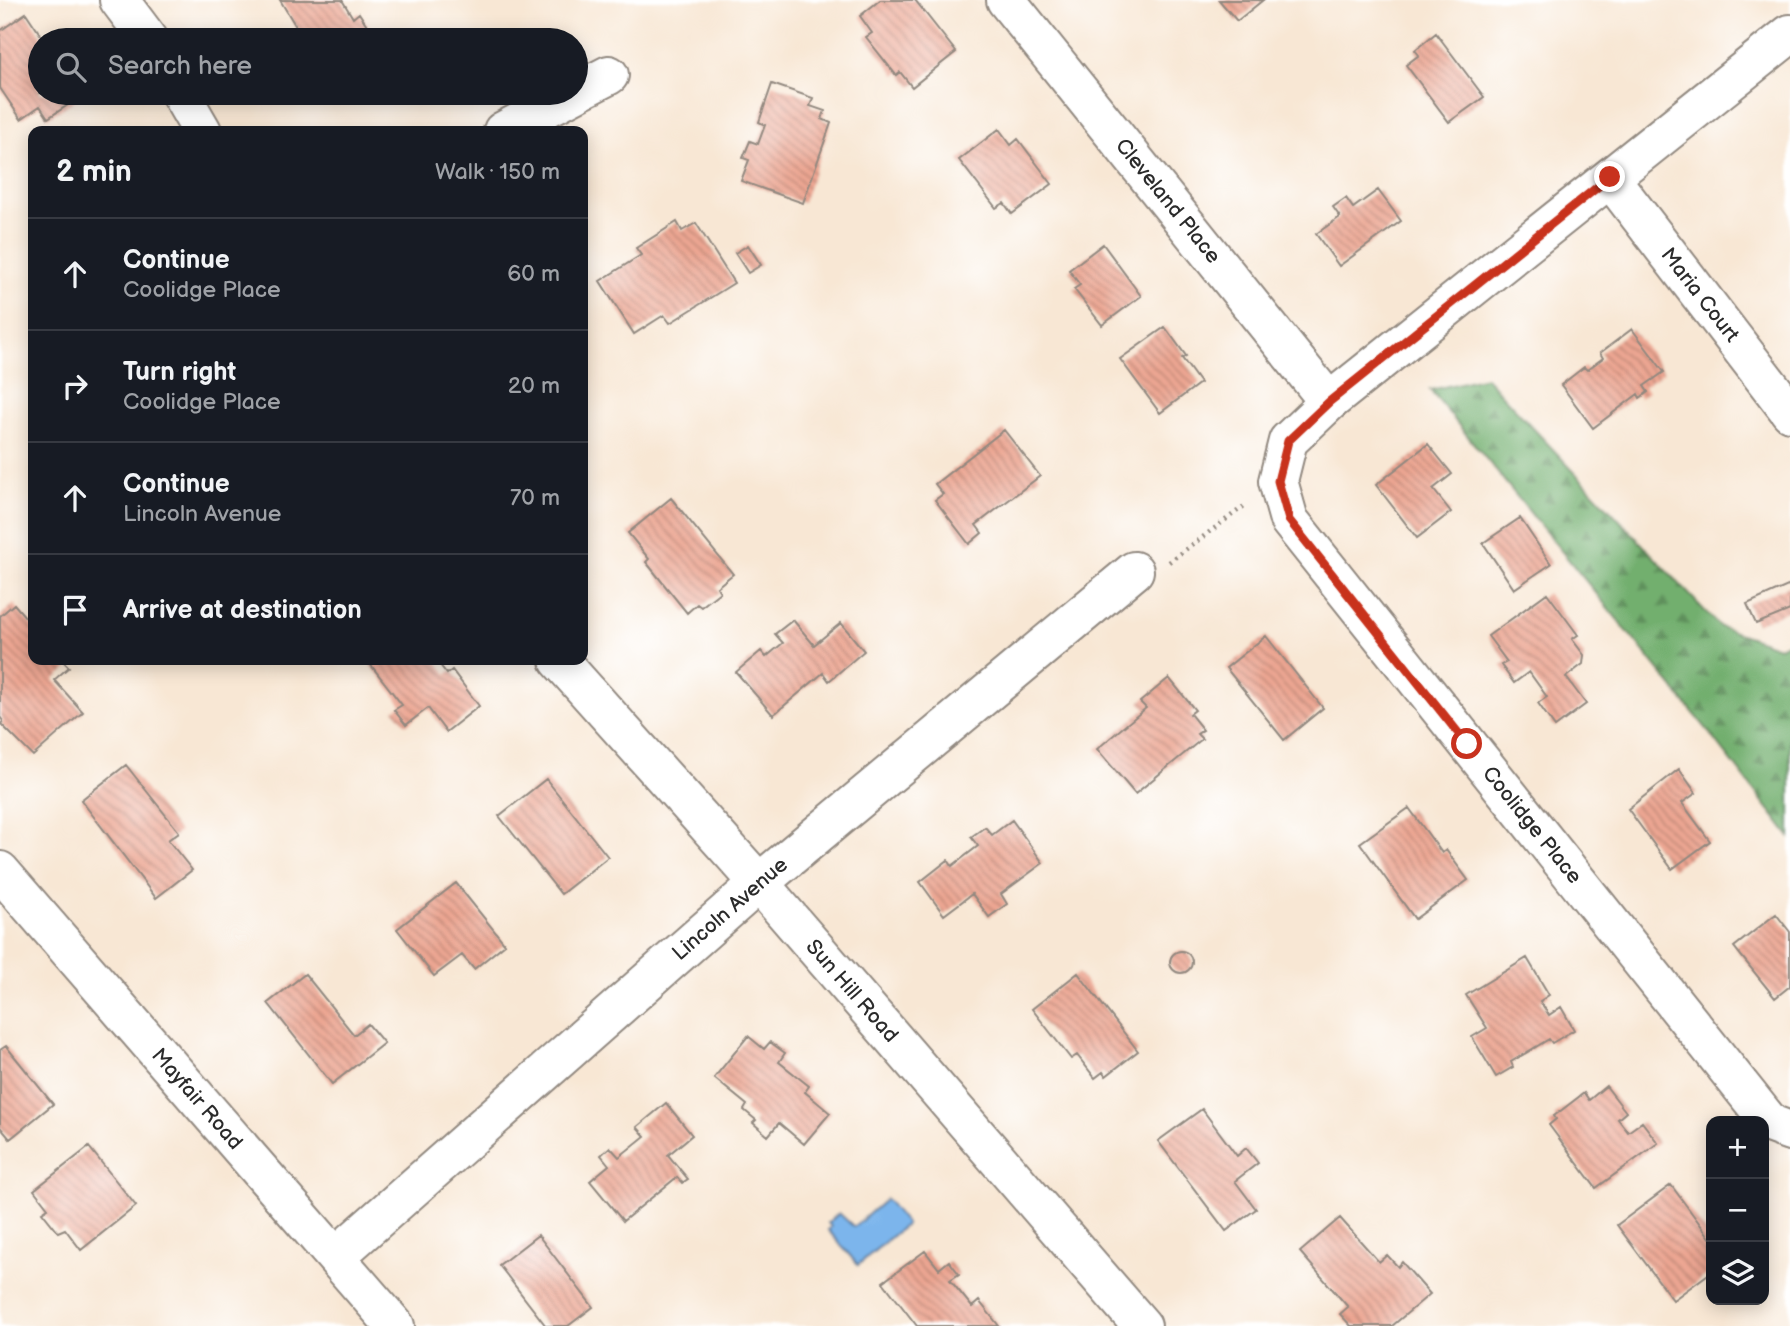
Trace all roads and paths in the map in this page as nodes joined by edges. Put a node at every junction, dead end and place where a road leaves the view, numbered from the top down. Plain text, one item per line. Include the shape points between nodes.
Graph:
1 (119, 0) edge
2 (1006, 0) edge
3 (140, 28) edge
4 (1790, 34) edge
5 (187, 105) edge
6 (553, 105) edge
7 (199, 126) edge
8 (513, 126) edge
9 (1610, 177) junction
10 (1329, 402) junction
11 (1790, 412) edge
12 (1278, 481) junction
13 (1134, 571) joint
14 (563, 665) edge
15 (0, 871) edge
16 (759, 883) junction
17 (1790, 1131) edge
18 (335, 1257) junction
19 (395, 1326) edge
20 (1142, 1326) edge

1 - 3 street
2 - 10 street, Cleveland Place
4 - 9 street
5 - 7 street
6 - 8 street
9 - 10 street
9 - 11 street, Maria Court
10 - 12 street, Coolidge Place via 1288,441
12 - 13 path via 1153,574
12 - 17 street, Coolidge Place via 1289,520 1771,1124
13 - 16 street, Lincoln Avenue
14 - 16 street, Sun Hill Road
15 - 18 street, Mayfair Road
16 - 18 street, Lincoln Avenue
16 - 20 street, Sun Hill Road
18 - 19 street, Mayfair Road

